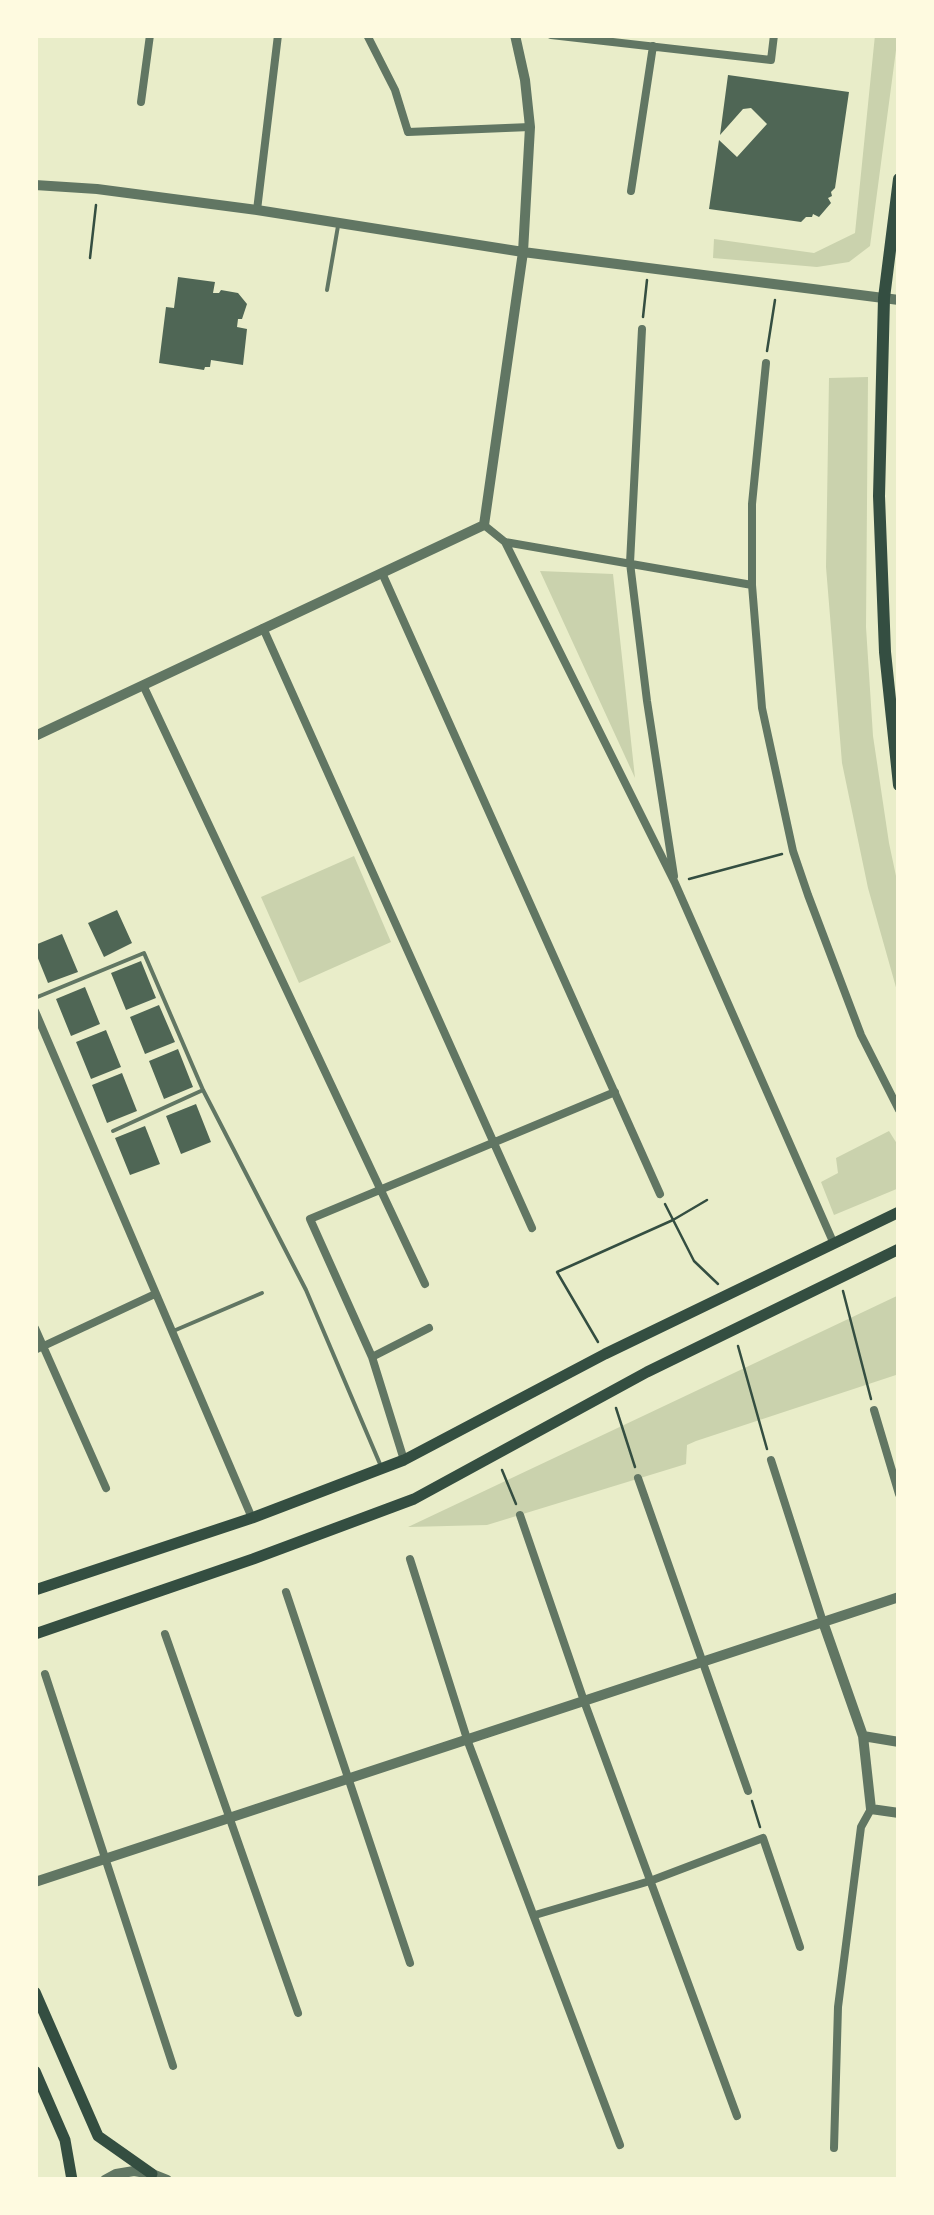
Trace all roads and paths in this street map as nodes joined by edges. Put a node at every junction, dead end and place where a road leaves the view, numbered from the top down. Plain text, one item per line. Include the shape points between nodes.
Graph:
1 (150, 35) edge
2 (278, 35) edge
3 (368, 35) edge
4 (515, 35) edge
5 (551, 35) edge
6 (774, 35) edge
7 (643, 40) edge
8 (653, 46) junction
9 (141, 102) dead end
10 (530, 127) junction
11 (899, 179) edge
12 (35, 185) edge
13 (97, 189) junction
14 (631, 191) dead end
15 (257, 210) junction
16 (339, 223) junction
17 (523, 252) junction
18 (90, 258) dead end
19 (648, 268) junction
20 (778, 284) junction
21 (326, 290) dead end
22 (884, 298) junction
23 (899, 300) edge
24 (642, 328) joint
25 (766, 363) joint
26 (484, 525) junction
27 (504, 542) junction
28 (630, 563) junction
29 (382, 572) junction
30 (752, 585) junction
31 (263, 628) junction
32 (143, 685) junction
33 (35, 736) edge
34 (899, 785) edge
35 (794, 850) junction
36 (675, 883) junction
37 (35, 998) edge
38 (35, 1011) edge
39 (203, 1090) junction
40 (614, 1092) junction
41 (899, 1110) edge
42 (113, 1131) dead end
43 (492, 1142) junction
44 (382, 1190) junction
45 (660, 1194) joint
46 (707, 1200) dead end
47 (899, 1212) edge
48 (674, 1220) junction
49 (532, 1228) dead end
50 (835, 1244) junction
51 (899, 1249) edge
52 (840, 1278) junction
53 (425, 1284) dead end
54 (262, 1293) dead end
55 (155, 1294) junction
56 (729, 1294) junction
57 (35, 1328) edge
58 (429, 1328) dead end
59 (733, 1329) junction
60 (171, 1332) junction
61 (39, 1348) edge
62 (605, 1354) junction
63 (372, 1356) junction
64 (611, 1391) junction
65 (874, 1410) joint
66 (496, 1453) junction
67 (404, 1460) junction
68 (771, 1460) joint
69 (382, 1469) junction
70 (638, 1478) joint
71 (106, 1488) dead end
72 (899, 1494) edge
73 (520, 1515) joint
74 (252, 1518) junction
75 (410, 1559) dead end
76 (35, 1590) edge
77 (286, 1592) dead end
78 (899, 1597) edge
79 (823, 1622) junction
80 (35, 1634) edge
81 (164, 1634) dead end
82 (701, 1662) junction
83 (45, 1674) dead end
84 (584, 1701) junction
85 (863, 1736) junction
86 (467, 1740) junction
87 (899, 1742) edge
88 (348, 1778) junction
89 (748, 1791) joint
90 (870, 1809) junction
91 (899, 1813) edge
92 (230, 1818) junction
93 (763, 1838) junction
94 (105, 1859) junction
95 (650, 1881) junction
96 (35, 1882) edge
97 (534, 1915) junction
98 (800, 1947) dead end
99 (410, 1963) dead end
100 (35, 1992) edge
101 (298, 2013) dead end
102 (172, 2066) dead end
103 (35, 2071) edge
104 (736, 2116) dead end
105 (620, 2145) dead end
106 (834, 2148) dead end
107 (152, 2174) junction
108 (72, 2180) edge
109 (104, 2180) edge
110 (166, 2180) edge

1 - 9 street
2 - 15 street
3 - 10 street via 408,132
4 - 10 street
5 - 7 street
6 - 8 street via 770,60
7 - 8 street
8 - 14 street
10 - 17 street
11 - 22 main road
12 - 13 street
13 - 15 street
13 - 18 path
15 - 16 street
16 - 17 street
16 - 21 lane
17 - 19 street
17 - 26 street
19 - 20 street
19 - 24 path
20 - 22 street
20 - 25 path
22 - 23 street
22 - 34 main road via 879,496 884,652
24 - 28 street
25 - 30 street via 752,504
26 - 27 street
26 - 29 street
27 - 28 street
27 - 36 street
28 - 30 street
28 - 36 street
29 - 31 street
29 - 40 street
30 - 35 street via 762,708
31 - 32 street
31 - 43 street
32 - 33 street
32 - 44 street
35 - 36 path
35 - 41 street via 861,1035
36 - 50 street
37 - 39 lane via 144,953
38 - 55 street
39 - 42 lane
39 - 69 lane via 306,1290
40 - 43 street
40 - 45 street
43 - 44 street
43 - 49 street
44 - 53 street
44 - 63 street via 310,1219
45 - 48 path
46 - 48 path
47 - 50 main road
48 - 56 path via 694,1261
48 - 62 path via 557,1272
50 - 56 main road
51 - 52 main road
52 - 59 main road
52 - 65 path
54 - 60 lane
55 - 60 street
55 - 61 street
56 - 62 main road
57 - 61 street
58 - 63 street
59 - 64 main road
59 - 68 path
60 - 74 street
61 - 71 street
62 - 67 main road
63 - 67 street
64 - 66 main road
64 - 70 path
65 - 72 street
66 - 73 path
66 - 80 main road via 414,1499
67 - 69 main road
68 - 79 street
69 - 74 main road
70 - 82 street
73 - 84 street
74 - 76 main road
75 - 86 street
77 - 88 street
78 - 79 street
79 - 82 street
79 - 85 street
81 - 92 street
82 - 84 street
82 - 89 street
83 - 94 street
84 - 86 street
84 - 95 street
85 - 87 street
85 - 90 street
86 - 88 street
86 - 97 street
88 - 92 street
88 - 99 street
89 - 93 path
90 - 91 street
90 - 106 street via 861,1826 838,2006
92 - 94 street
92 - 101 street
93 - 95 street
93 - 98 street
94 - 96 street
94 - 102 street
95 - 97 street
95 - 104 street
97 - 105 street
100 - 107 main road via 98,2136
103 - 108 main road via 64,2140
107 - 109 street via 134,2171
107 - 110 street

